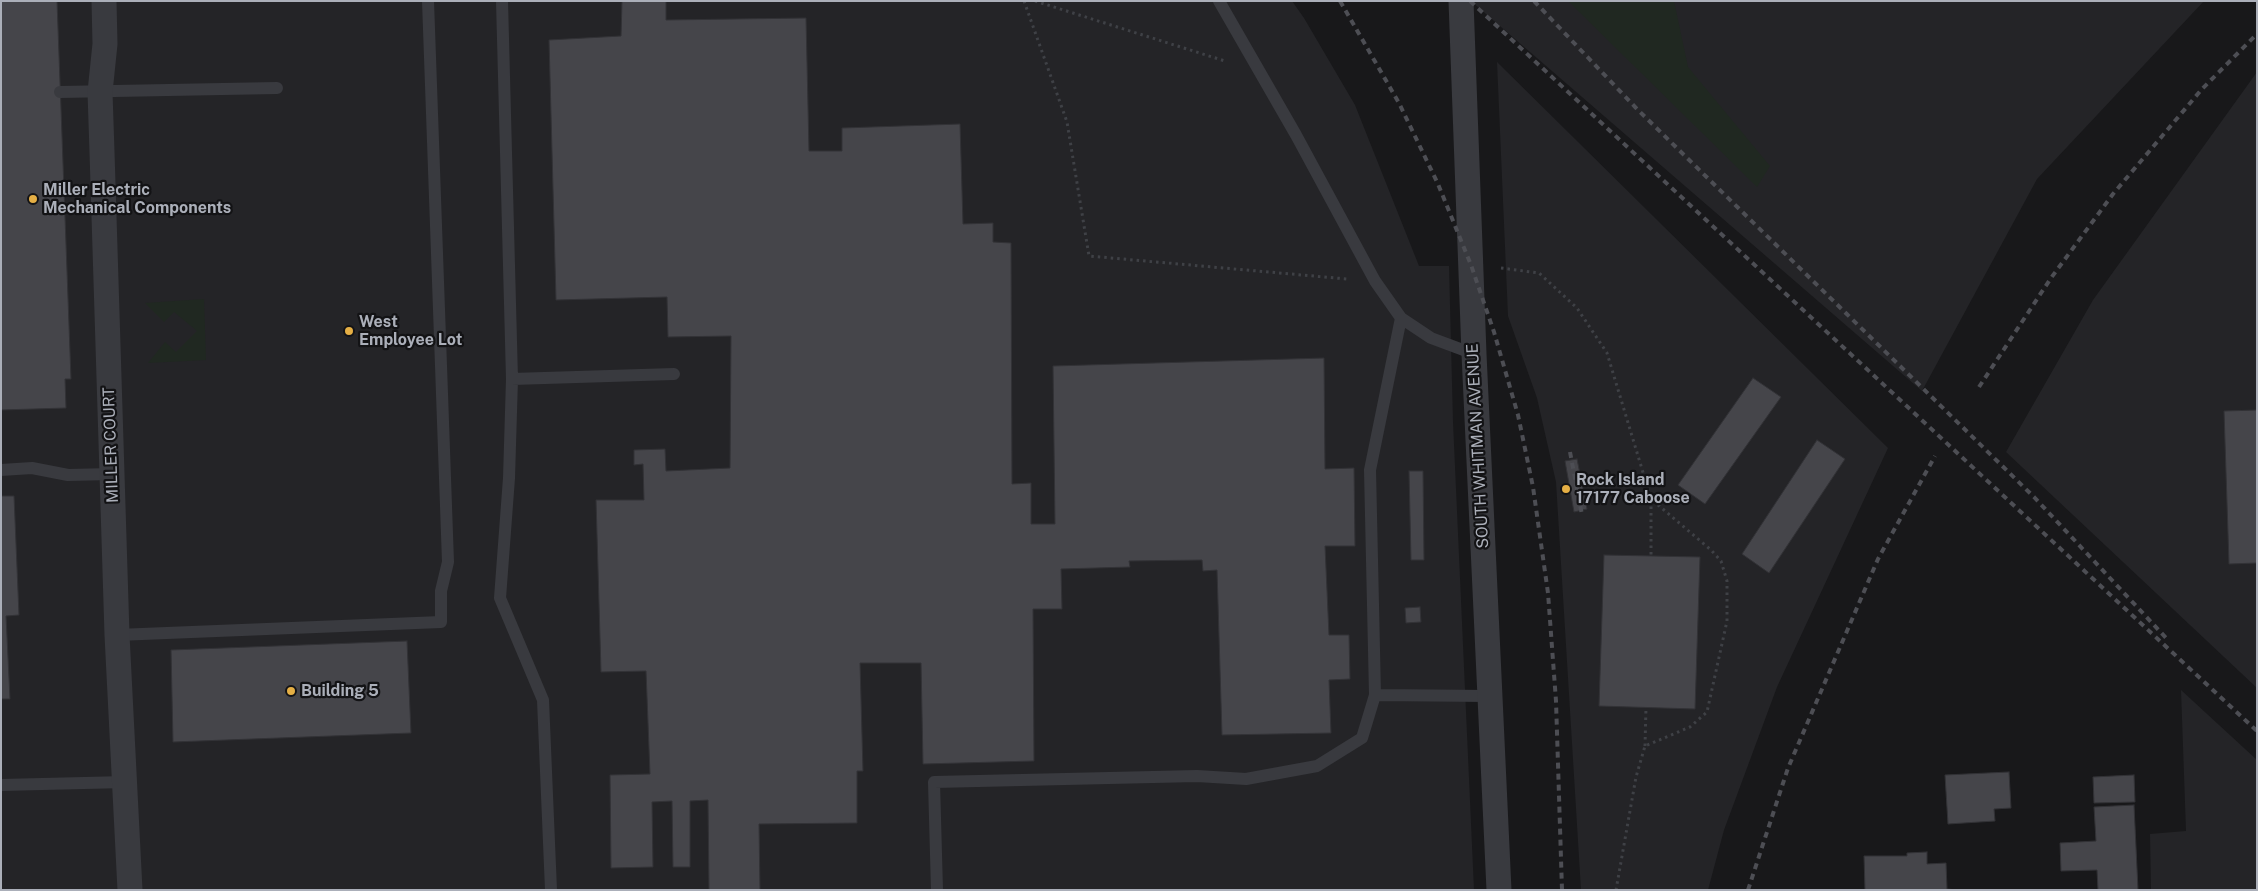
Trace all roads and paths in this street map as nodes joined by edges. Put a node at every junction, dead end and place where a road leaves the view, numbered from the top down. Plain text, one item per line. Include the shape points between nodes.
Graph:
1 (104, 1) edge
2 (428, 1) edge
3 (502, 1) edge
4 (1024, 1) edge
5 (1035, 1) edge
6 (1219, 1) edge
7 (1461, 1) edge
8 (1260, 72) junction
9 (276, 88) dead end
10 (60, 92) dead end
11 (100, 92) junction
12 (1471, 265) junction
13 (1375, 281) junction
14 (1401, 318) junction
15 (1474, 354) junction
16 (674, 374) dead end
17 (512, 379) junction
18 (1, 470) edge
19 (112, 474) junction
20 (1651, 499) junction
21 (1651, 556) dead end
22 (117, 635) junction
23 (1375, 695) junction
24 (1489, 696) junction
25 (1646, 707) dead end
26 (1645, 746) junction
27 (126, 782) junction
28 (1, 785) edge
29 (130, 890) edge
30 (550, 890) edge
31 (937, 890) edge
32 (1499, 890) edge
33 (1616, 890) edge

1 - 11 street, MILLER COURT via 105,44
2 - 22 lane via 448,562 440,591 441,622
3 - 17 lane
4 - 13 path via 1067,122 1089,256
5 - 8 path
6 - 8 lane
7 - 12 street, SOUTH WHITMAN AVENUE
8 - 13 lane
9 - 11 lane
10 - 11 lane
11 - 19 street, MILLER COURT
12 - 15 street, SOUTH WHITMAN AVENUE
12 - 20 path via 1539,273 1577,308 1607,354
13 - 14 lane
14 - 15 lane via 1431,338
14 - 23 lane via 1370,470
15 - 24 street, SOUTH WHITMAN AVENUE
16 - 17 lane
17 - 30 lane via 500,598 543,700
18 - 19 lane via 32,468 68,476
19 - 22 street, MILLER COURT
20 - 21 path
20 - 26 path via 1711,550 1721,561 1727,581 1726,621 1707,712 1690,727
22 - 27 street, MILLER COURT
23 - 24 lane
23 - 31 lane via 1362,738 1317,766 1246,779 1197,776 934,782
24 - 32 street, SOUTH WHITMAN AVENUE
25 - 26 path
26 - 33 path via 1636,777
27 - 28 lane
27 - 29 street, MILLER COURT

